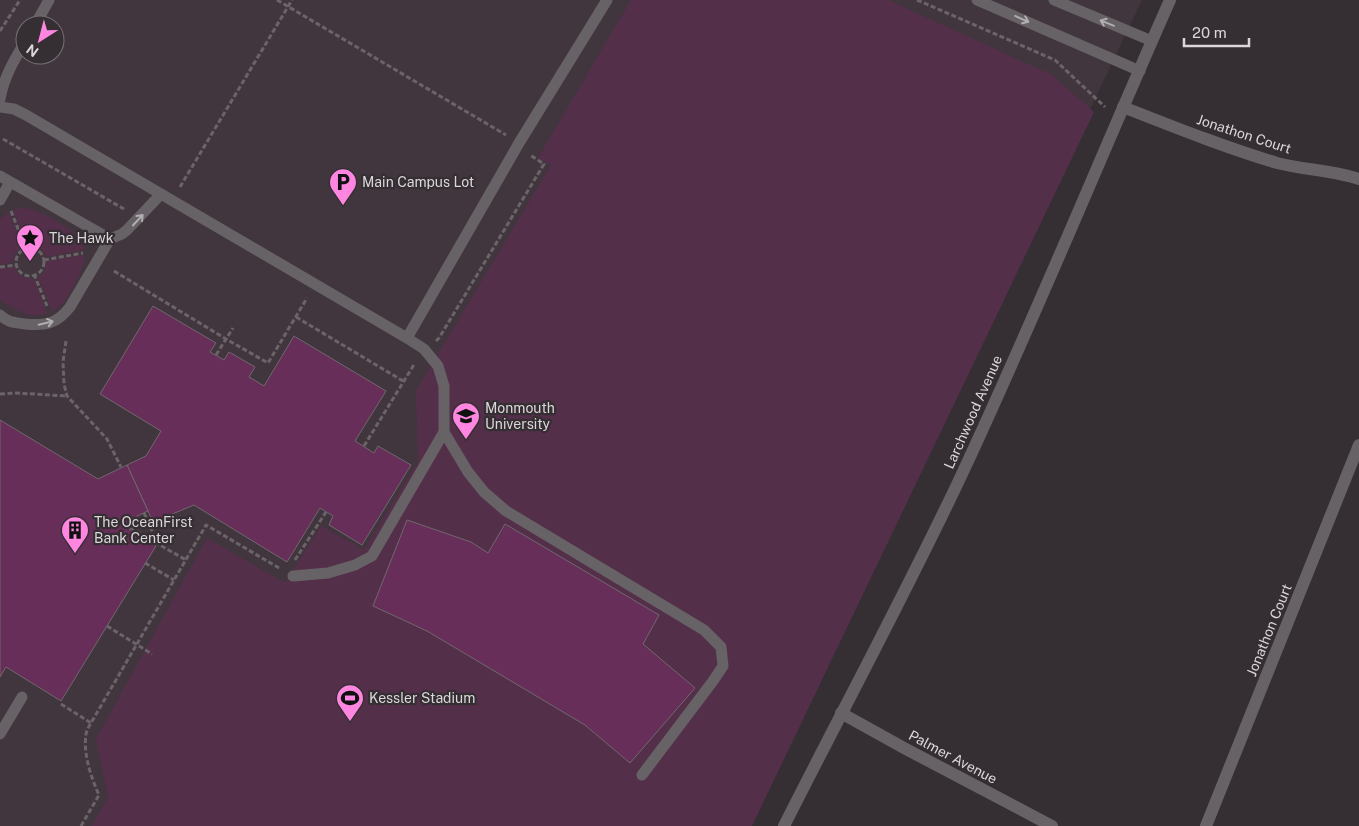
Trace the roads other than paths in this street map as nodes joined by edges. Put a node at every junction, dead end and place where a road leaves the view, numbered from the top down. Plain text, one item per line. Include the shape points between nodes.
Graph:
1 (49, 0) edge
2 (607, 0) edge
3 (978, 0) edge
4 (1054, 0) edge
5 (1170, 0) edge
6 (41, 15) edge
7 (1152, 42) junction
8 (15, 58) edge
9 (1140, 71) junction
10 (0, 99) edge
11 (0, 107) edge
12 (1121, 112) junction
13 (0, 176) edge
14 (1359, 179) edge
15 (10, 182) junction
16 (161, 194) junction
17 (0, 200) edge
18 (110, 239) junction
19 (2, 319) edge
20 (407, 338) junction
21 (444, 432) junction
22 (1359, 445) edge
23 (290, 574) road end
24 (22, 697) dead end
25 (841, 713) junction
26 (0, 734) edge
27 (642, 775) dead end
28 (784, 826) edge
29 (1052, 826) edge
30 (1206, 826) edge

1 - 6 lane
2 - 20 lane via 519,143
3 -> 9 lane
7 -> 4 lane
5 - 7 street, Larchwood Avenue
7 - 9 street, Larchwood Avenue
8 - 10 lane
9 - 12 street, Larchwood Avenue
11 - 16 lane via 26,115
12 - 14 street, Jonathon Court via 1279,163
12 - 25 street, Larchwood Avenue via 962,473
13 - 15 lane
15 - 17 lane
15 - 18 lane
18 -> 16 lane via 132,226
16 - 20 lane
19 -> 18 lane via 39,326 63,316
20 - 21 lane via 424,349 438,366 444,386
21 - 23 lane via 372,556 328,573
21 - 27 lane via 468,472 506,511 704,630 721,647 723,666
22 - 30 street, Jonathon Court
24 - 26 lane
25 - 28 street, Larchwood Avenue
25 - 29 street, Palmer Avenue

